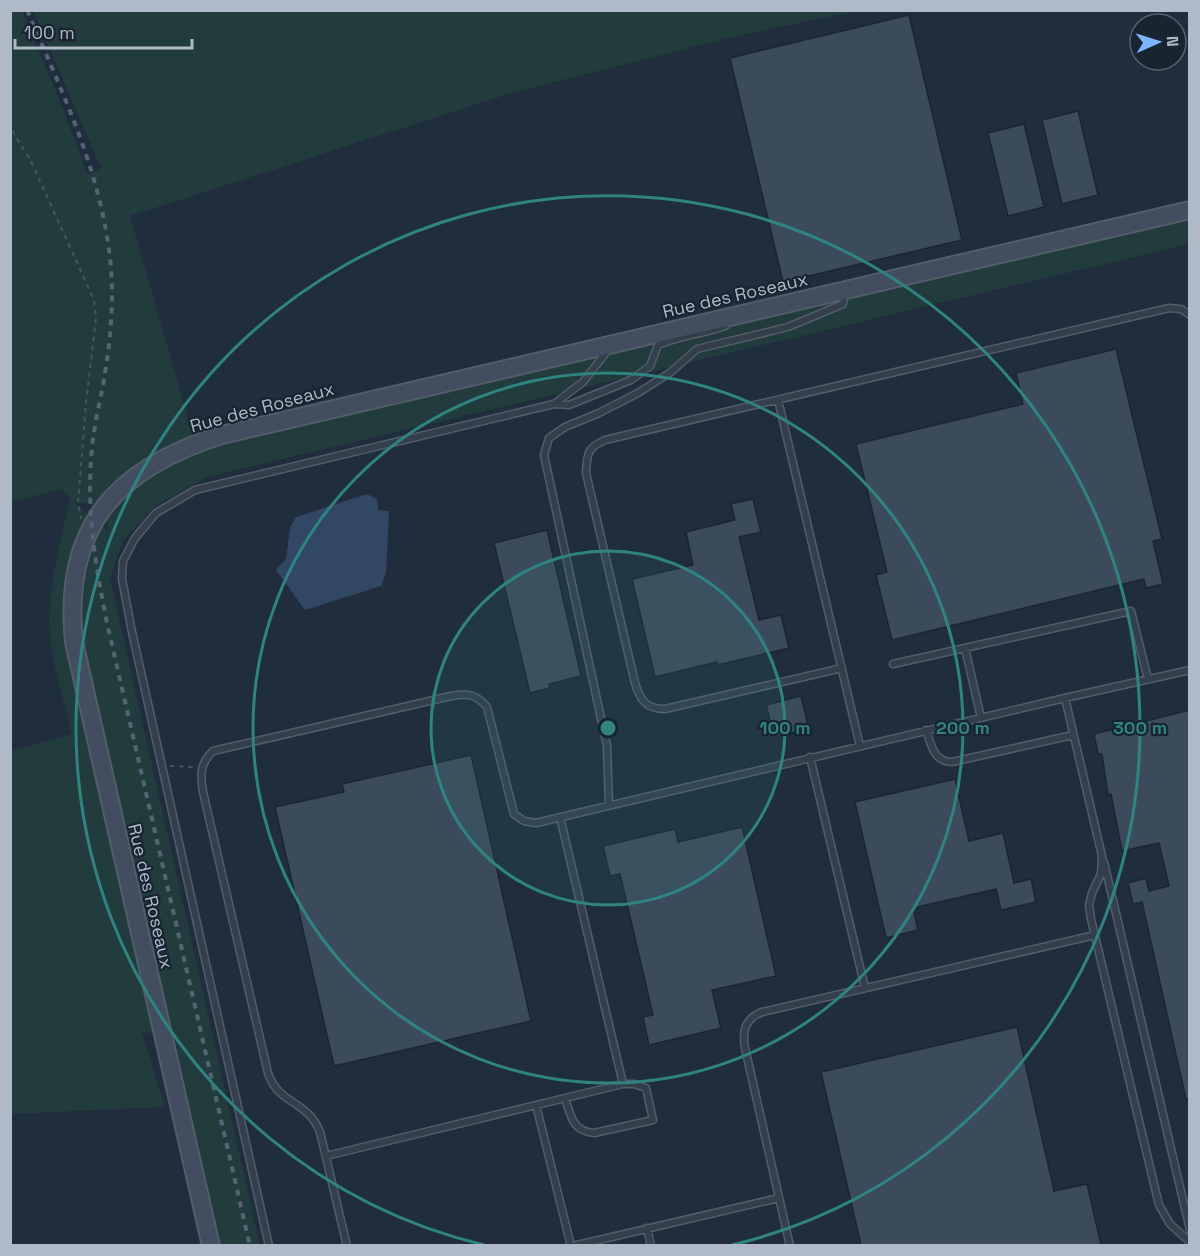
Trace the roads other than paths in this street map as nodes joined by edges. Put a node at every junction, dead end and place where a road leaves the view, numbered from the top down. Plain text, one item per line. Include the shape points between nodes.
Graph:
1 (1190, 210) edge
2 (844, 289) junction
3 (1190, 315) edge
4 (727, 317) junction
5 (613, 343) junction
6 (778, 400) junction
7 (554, 404) junction
8 (965, 648) junction
9 (893, 664) dead end
10 (842, 668) junction
11 (1190, 670) edge
12 (1148, 679) junction
13 (1065, 698) junction
14 (981, 718) junction
15 (926, 730) junction
16 (1073, 735) junction
17 (860, 746) junction
18 (810, 757) junction
19 (609, 805) junction
20 (560, 817) junction
21 (1102, 856) junction
22 (1095, 935) junction
23 (865, 988) junction
24 (623, 1084) junction
25 (565, 1098) junction
26 (536, 1105) junction
27 (326, 1156) junction
28 (779, 1198) junction
29 (647, 1228) junction
30 (1190, 1230) edge
31 (1190, 1242) edge
32 (211, 1245) edge
33 (269, 1245) edge
34 (347, 1245) edge
35 (572, 1245) edge
36 (651, 1245) edge
37 (790, 1245) edge

1 - 2 street, Rue des Roseaux
2 - 4 street, Rue des Roseaux
2 - 19 lane via 843,304 788,327 697,350 638,393 549,438 544,455 607,746
3 - 6 lane via 1169,308
4 - 5 street, Rue des Roseaux
4 - 7 lane via 725,326 658,345 650,366 631,380 569,405
5 - 7 lane via 583,382
5 - 32 street, Rue des Roseaux via 195,443 155,462 124,486 106,503 90,527 72,588 74,642
6 - 10 lane
6 - 10 lane via 605,440 587,454 586,473 635,683 645,704 665,709
7 - 33 lane via 195,490 156,513 135,538 123,561 122,579 161,765
8 - 9 lane
8 - 12 lane via 1131,611
8 - 14 lane
10 - 17 lane
11 - 12 lane
12 - 13 lane
13 - 14 lane
13 - 16 lane
14 - 15 lane
15 - 16 lane via 934,753 944,762
15 - 17 lane
16 - 21 lane
17 - 18 lane
18 - 19 lane
18 - 23 lane
19 - 20 lane
20 - 24 lane
20 - 27 lane via 530,823 514,814 487,707 471,694 220,749 208,756 201,768 203,792 268,1073 279,1094 315,1120
21 - 22 lane via 1101,874 1089,905
21 - 30 lane
22 - 23 lane
22 - 31 lane via 1159,1205 1170,1224
23 - 28 lane via 762,1012 748,1020 744,1028 745,1048
24 - 25 lane
24 - 25 lane via 646,1088 653,1120 585,1132 575,1125
25 - 26 lane
26 - 27 lane
26 - 35 lane
27 - 34 lane
28 - 29 lane
28 - 37 lane
29 - 35 lane
29 - 36 lane

